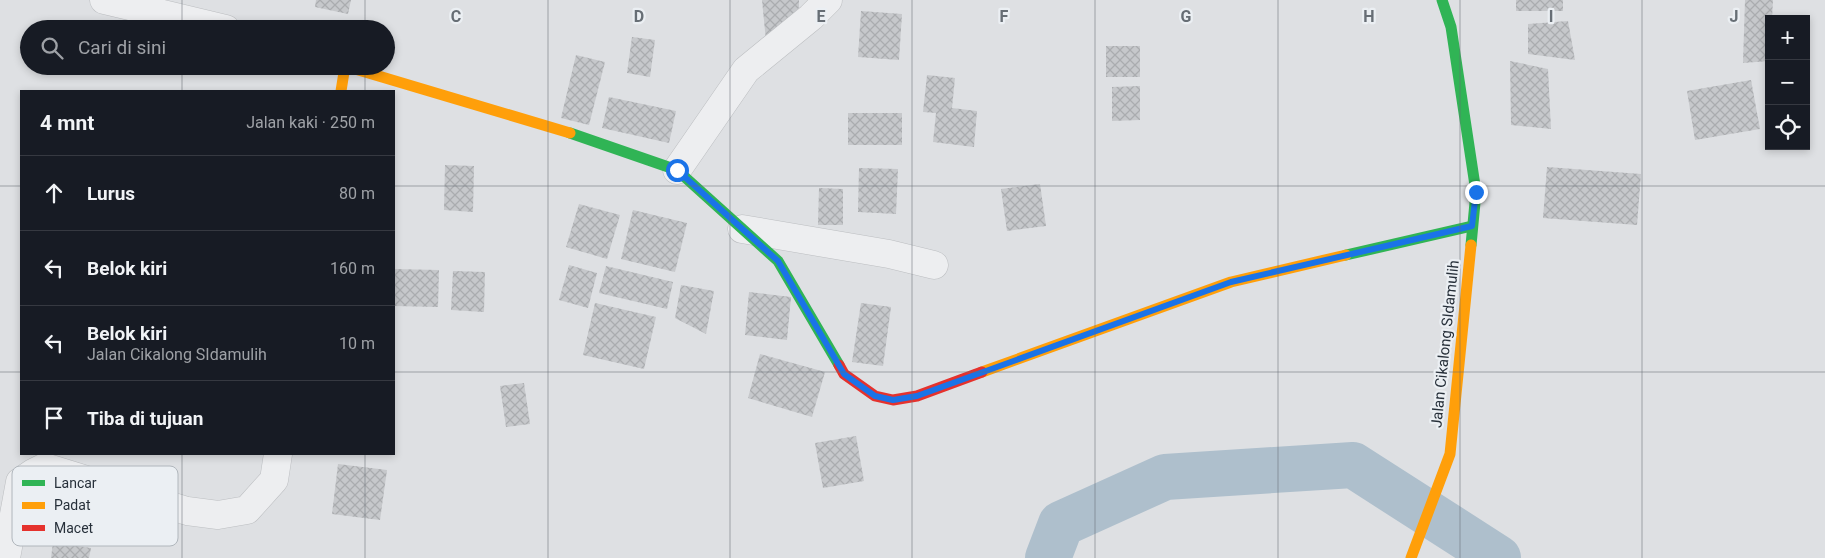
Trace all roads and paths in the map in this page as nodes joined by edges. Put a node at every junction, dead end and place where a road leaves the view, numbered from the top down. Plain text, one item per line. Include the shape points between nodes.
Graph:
1 (104, 0) edge
2 (828, 0) edge
3 (1442, 0) edge
4 (188, 20) edge
5 (344, 75) edge
6 (376, 75) edge
7 (341, 90) edge
8 (677, 170) junction
9 (1472, 226) junction
10 (742, 229) junction
11 (934, 265) dead end
12 (278, 455) edge
13 (178, 508) edge
14 (12, 525) edge
15 (1411, 556) edge
16 (6, 558) edge

1 - 4 street
2 - 8 street via 746,70
3 - 9 street, Jalan Cikalong SIdamulih via 1451,27 1476,192
5 - 7 street
6 - 8 street via 538,122
8 - 10 street
9 - 10 street via 1231,282 917,396 893,400 875,396 844,374 778,261
9 - 15 street, Jalan Cikalong SIdamulih via 1450,454
10 - 11 street via 889,254
12 - 13 street via 274,480 247,510 218,515
14 - 16 street

